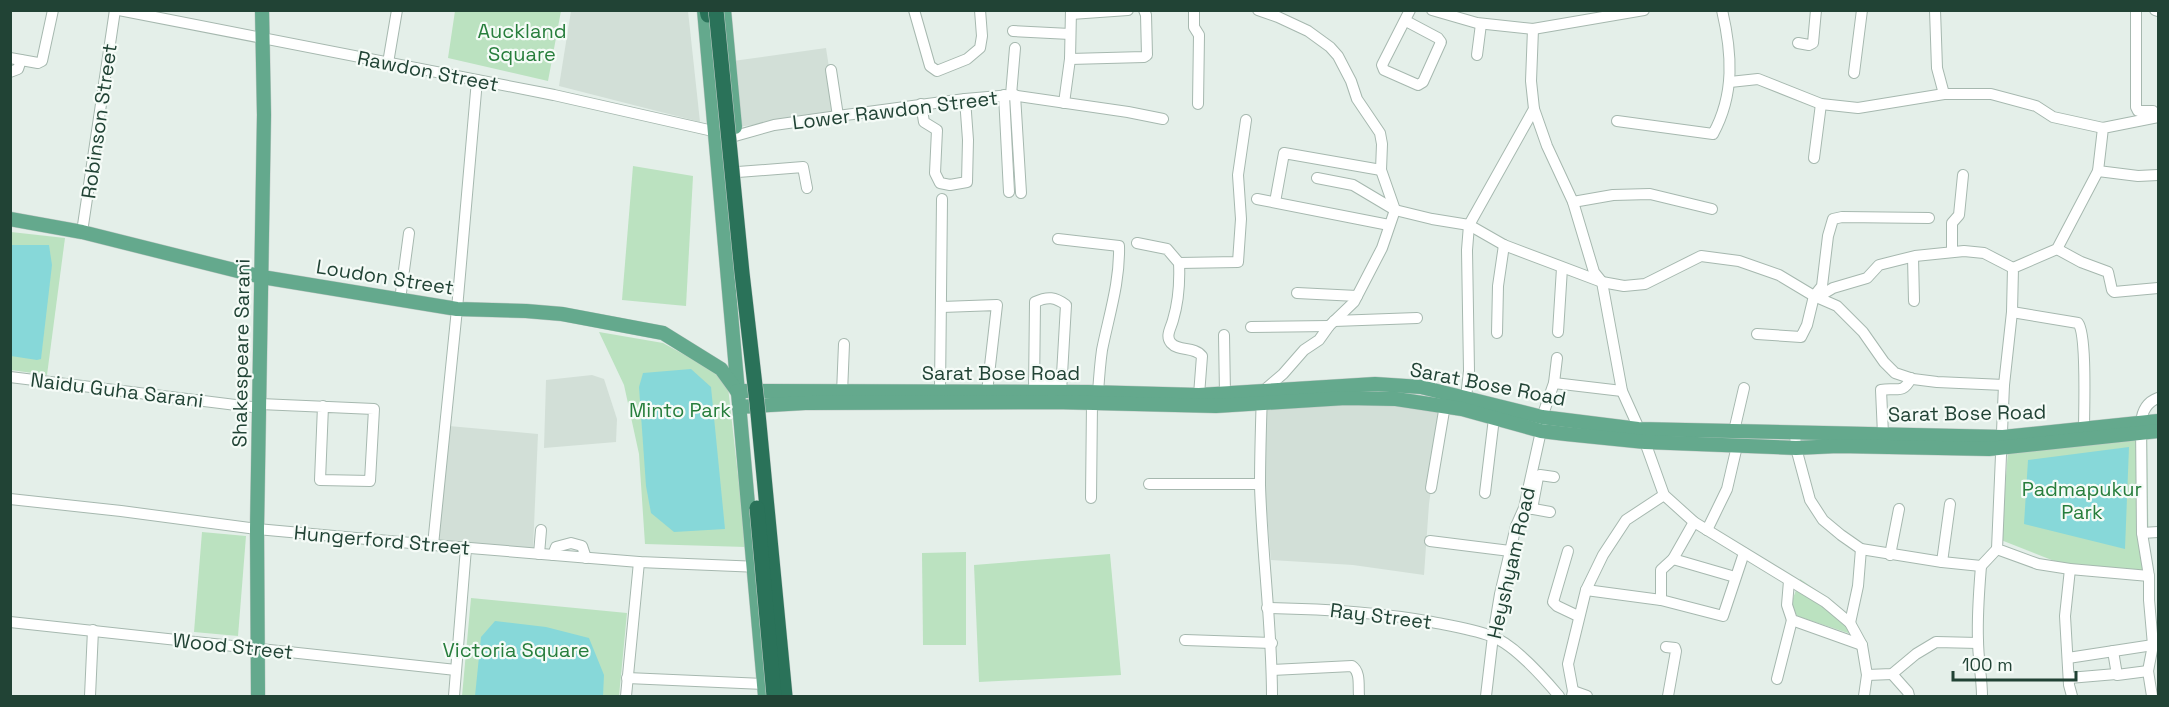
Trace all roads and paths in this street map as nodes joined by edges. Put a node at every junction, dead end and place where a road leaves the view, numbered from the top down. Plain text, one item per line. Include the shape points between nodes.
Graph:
1 (53, 10) edge
2 (117, 10) edge
3 (262, 10) edge
4 (397, 10) edge
5 (724, 10) edge
6 (914, 10) edge
7 (980, 10) edge
8 (1128, 10) edge
9 (1144, 10) edge
10 (1194, 10) edge
11 (1258, 10) edge
12 (1432, 10) edge
13 (1644, 10) edge
14 (1722, 10) edge
15 (1816, 10) edge
16 (1862, 10) edge
17 (1935, 10) edge
18 (2136, 10) edge
19 (709, 11) edge
20 (1071, 13) edge
21 (1408, 16) edge
22 (1482, 24) junction
23 (1533, 29) junction
24 (1013, 31) dead end
25 (1070, 34) junction
26 (263, 38) junction
27 (1798, 43) dead end
28 (1015, 48) dead end
29 (1477, 55) dead end
30 (16, 59) edge
31 (1070, 59) junction
32 (388, 63) junction
33 (831, 70) dead end
34 (10, 72) edge
35 (1854, 73) dead end
36 (477, 80) junction
37 (1730, 82) junction
38 (1944, 94) junction
39 (1010, 95) junction
40 (965, 99) junction
41 (1064, 103) junction
42 (921, 104) junction
43 (1198, 104) dead end
44 (1821, 104) junction
45 (1534, 109) junction
46 (2156, 114) edge
47 (838, 116) junction
48 (1163, 119) dead end
49 (1246, 120) dead end
50 (1617, 121) dead end
51 (2103, 128) junction
52 (717, 133) junction
53 (735, 136) junction
54 (1814, 158) dead end
55 (1381, 170) junction
56 (2098, 171) junction
57 (738, 172) junction
58 (1963, 175) dead end
59 (2158, 175) edge
60 (1317, 178) dead end
61 (807, 188) dead end
62 (1009, 192) dead end
63 (1021, 193) dead end
64 (942, 199) dead end
65 (1257, 199) dead end
66 (1275, 202) junction
67 (1573, 202) junction
68 (1712, 209) dead end
69 (1395, 210) junction
70 (1929, 218) dead end
71 (10, 219) edge
72 (1389, 225) junction
73 (1469, 225) junction
74 (82, 232) junction
75 (409, 233) dead end
76 (1058, 238) dead end
77 (1137, 243) dead end
78 (1504, 245) junction
79 (2057, 249) junction
80 (1952, 252) junction
81 (1912, 257) junction
82 (1179, 263) junction
83 (1562, 268) junction
84 (2013, 268) junction
85 (262, 277) junction
86 (1602, 282) junction
87 (2158, 288) edge
88 (1296, 293) dead end
89 (1357, 296) junction
90 (1816, 296) junction
91 (400, 300) junction
92 (1914, 300) dead end
93 (942, 307) junction
94 (457, 309) junction
95 (2012, 312) junction
96 (1417, 318) dead end
97 (1331, 324) junction
98 (1251, 327) dead end
99 (1558, 332) dead end
100 (1497, 333) dead end
101 (1757, 334) dead end
102 (1224, 335) dead end
103 (844, 344) dead end
104 (1557, 358) dead end
105 (10, 377) edge
106 (1911, 378) junction
107 (1554, 384) junction
108 (2004, 385) junction
109 (1034, 386) junction
110 (1061, 386) junction
111 (1744, 388) dead end
112 (737, 391) junction
113 (1622, 391) junction
114 (940, 392) junction
115 (987, 392) junction
116 (843, 393) junction
117 (1225, 394) junction
118 (1199, 395) junction
119 (1095, 398) junction
120 (1261, 398) junction
121 (1466, 398) junction
122 (2158, 398) edge
123 (763, 399) junction
124 (1445, 405) junction
125 (260, 406) junction
126 (323, 406) junction
127 (739, 407) junction
128 (1494, 418) junction
129 (2158, 421) edge
130 (1541, 424) junction
131 (2141, 428) junction
132 (1638, 429) junction
133 (2084, 429) junction
134 (1734, 431) junction
135 (2158, 431) edge
136 (1796, 432) junction
137 (1883, 434) junction
138 (1645, 442) junction
139 (2002, 442) junction
140 (1737, 446) junction
141 (1796, 448) junction
142 (1535, 476) junction
143 (1554, 477) dead end
144 (1149, 484) dead end
145 (1260, 484) junction
146 (1431, 488) dead end
147 (1485, 493) dead end
148 (1664, 495) junction
149 (1091, 498) dead end
150 (10, 499) edge
151 (1950, 504) dead end
152 (1528, 508) junction
153 (1899, 509) dead end
154 (1550, 512) dead end
155 (1694, 522) junction
156 (257, 529) junction
157 (541, 530) dead end
158 (1707, 530) junction
159 (2158, 532) edge
160 (2142, 533) junction
161 (1430, 542) dead end
162 (433, 545) junction
163 (466, 548) junction
164 (1861, 549) junction
165 (1997, 549) junction
166 (1510, 551) junction
167 (1568, 551) dead end
168 (1744, 553) junction
169 (539, 554) junction
170 (1890, 555) junction
171 (1672, 559) junction
172 (639, 562) junction
173 (1942, 562) junction
174 (1981, 566) junction
175 (754, 567) junction
176 (779, 567) junction
177 (2070, 569) junction
178 (2149, 576) junction
179 (1735, 577) junction
180 (1789, 581) junction
181 (1586, 590) junction
182 (2154, 599) edge
183 (1661, 600) junction
184 (1267, 608) junction
185 (1578, 616) junction
186 (1792, 620) junction
187 (10, 622) edge
188 (1850, 623) junction
189 (93, 630) junction
190 (1492, 636) junction
191 (1185, 640) dead end
192 (1272, 643) junction
193 (1978, 643) junction
194 (1863, 645) junction
195 (2153, 645) junction
196 (1666, 647) dead end
197 (259, 649) junction
198 (2114, 651) junction
199 (2068, 658) junction
200 (456, 670) junction
201 (1272, 670) junction
202 (2148, 671) junction
203 (1892, 674) junction
204 (2116, 674) junction
205 (1867, 675) junction
206 (627, 678) junction
207 (2069, 678) junction
208 (1777, 679) dead end
209 (765, 690) edge
210 (1572, 694) edge
211 (90, 696) edge
212 (258, 696) edge
213 (454, 696) edge
214 (626, 696) edge
215 (774, 696) edge
216 (785, 696) edge
217 (792, 696) edge
218 (1272, 696) edge
219 (1359, 696) edge
220 (1486, 696) edge
221 (1559, 696) edge
222 (1587, 696) edge
223 (1668, 696) edge
224 (1864, 696) edge
225 (1909, 696) edge
226 (1982, 696) edge
227 (2072, 696) edge
228 (2152, 696) edge

1 - 30 street via 42,61
2 - 26 street, Rawdon Street
2 - 74 street, Robinson Street
3 - 26 main road, Shakespeare Sarani
4 - 32 street
5 - 53 main road
6 - 7 street via 930,66 937,70 967,59 980,48
8 - 20 street
9 - 31 street via 1144,57
10 - 43 street via 1194,27 1199,35
11 - 55 street via 1308,31 1338,56 1357,99 1380,133
12 - 22 street
13 - 23 street
14 - 37 street via 1730,45
15 - 27 street via 1813,43
16 - 35 street
17 - 38 street via 1936,68
18 - 46 street via 2136,107 2138,111
19 - 52 main road
19 - 215 highway, bridge
19 - 216 highway, bridge via 757,403
20 - 25 street
21 - 21 street via 1383,68 1418,85 1441,42
22 - 23 street
22 - 29 street
23 - 45 street
24 - 25 street
25 - 31 street
26 - 32 street, Rawdon Street
26 - 85 main road, Shakespeare Sarani
28 - 39 street
30 - 34 street via 18,69
31 - 41 street
32 - 36 street, Rawdon Street
33 - 47 street
36 - 52 street, Rawdon Street
36 - 94 street
37 - 44 street via 1758,79
37 - 50 street via 1713,134
38 - 44 street via 1858,108
38 - 51 street via 1991,94 2036,106 2052,117
39 - 40 street, Lower Rawdon Street
39 - 41 street, Lower Rawdon Street
39 - 62 street
39 - 63 street
40 - 42 street, Lower Rawdon Street
40 - 42 street via 967,182 950,186 940,183 935,173 937,130 924,122
41 - 48 street, Lower Rawdon Street
42 - 47 street, Lower Rawdon Street
44 - 54 street
45 - 67 street
45 - 73 street
46 - 51 street
47 - 53 street, Lower Rawdon Street via 774,125
49 - 82 street via 1239,176 1238,262
51 - 56 street
52 - 53 street, Rawdon Street
52 - 112 main road
53 - 57 main road
55 - 66 street via 1284,153
55 - 69 street
56 - 59 street
56 - 79 street
57 - 61 street via 803,167
57 - 123 main road
58 - 80 street via 1959,215 1952,224
60 - 69 street via 1353,185
64 - 93 street
65 - 66 street
66 - 72 street
67 - 68 street via 1650,194
67 - 86 street via 1590,262
69 - 72 street
69 - 73 street
70 - 90 street via 1833,219 1822,286
71 - 74 main road, Loudon Street
72 - 89 street via 1382,248
73 - 78 street
73 - 121 street
74 - 85 main road, Loudon Street
75 - 91 street
76 - 119 street via 1119,246 1115,293
77 - 82 street via 1167,249
78 - 83 street
78 - 100 street
79 - 84 street
79 - 87 street via 2108,272 2114,292
80 - 81 street
80 - 84 street via 1984,253
81 - 90 street via 1879,265 1867,278
81 - 92 street
82 - 118 street via 1180,296 1168,334 1175,346 1193,349 1202,356
83 - 86 street
83 - 99 street
84 - 95 street
85 - 91 main road, Loudon Street
85 - 125 main road, Shakespeare Sarani
86 - 90 street via 1645,284 1701,256 1739,261 1779,275
86 - 113 street
88 - 89 street
89 - 97 street
90 - 101 street via 1801,337
90 - 106 street via 1837,306 1895,373
91 - 94 main road, Loudon Street
93 - 114 street
93 - 115 street via 997,305
94 - 112 main road, Loudon Street via 562,314 663,333 721,369
94 - 162 street
95 - 108 street
95 - 133 street via 2081,326
96 - 97 street
97 - 98 street
97 - 120 street
102 - 117 street
103 - 116 street
104 - 107 street, Heyshyam Road
105 - 125 street, Naidu Guha Sarani
106 - 108 street
106 - 137 street via 1902,390 1881,390
107 - 113 street
107 - 130 street, Heyshyam Road
108 - 139 street
109 - 110 main road, Sarat Bose Road
109 - 110 street via 1035,302 1046,297 1057,298 1066,305
109 - 115 main road, Sarat Bose Road
110 - 119 main road, Sarat Bose Road
111 - 134 street
112 - 123 main road, Sarat Bose Road
112 - 127 main road
113 - 132 street
114 - 115 main road, Sarat Bose Road
114 - 116 main road, Sarat Bose Road
116 - 123 main road, Sarat Bose Road
117 - 118 main road, Sarat Bose Road
117 - 120 main road, Sarat Bose Road
118 - 119 main road, Sarat Bose Road
119 - 120 main road via 1216,406
119 - 123 main road via 842,402
119 - 149 street
120 - 121 main road, Sarat Bose Road via 1375,384 1421,387
120 - 124 main road via 1396,399
120 - 145 street
121 - 130 main road, Sarat Bose Road
122 - 131 street via 2142,414
123 - 127 main road
123 - 176 main road
124 - 128 main road
124 - 146 street
125 - 126 street, Naidu Guha Sarani
125 - 156 main road, Shakespeare Sarani
126 - 126 street, Naidu Guha Sarani via 374,409 370,481 320,480
127 - 175 main road
128 - 130 main road
128 - 147 street
129 - 131 main road, Sarat Bose Road
130 - 132 main road, Sarat Bose Road
130 - 138 main road
130 - 142 street, Heyshyam Road
131 - 133 main road, Sarat Bose Road
131 - 135 main road
131 - 139 main road
131 - 160 street
132 - 134 main road, Sarat Bose Road
132 - 138 street
133 - 139 main road, Sarat Bose Road
134 - 136 main road, Sarat Bose Road
136 - 137 main road, Sarat Bose Road
136 - 141 street
137 - 139 main road, Sarat Bose Road
138 - 140 main road
138 - 148 street
139 - 141 main road via 1989,449
139 - 165 street
140 - 141 main road
140 - 158 street via 1727,489
141 - 164 street via 1815,511
142 - 143 street
142 - 152 street, Heyshyam Road
144 - 145 street
145 - 184 street
148 - 155 street
148 - 181 street via 1626,520
150 - 156 street, Hungerford Street
151 - 173 street
152 - 154 street
152 - 166 street, Heyshyam Road via 1516,526
153 - 170 street
155 - 158 street
155 - 171 street
156 - 162 street, Hungerford Street
156 - 197 main road, Shakespeare Sarani
157 - 169 street
158 - 168 street
159 - 160 street
160 - 178 street
161 - 166 street
162 - 163 street, Hungerford Street
163 - 169 street, Hungerford Street
163 - 200 street
164 - 170 street
164 - 188 street
165 - 174 street
165 - 177 street via 2038,564
166 - 190 street, Heyshyam Road
167 - 185 street via 1554,604
168 - 179 street
168 - 180 street
169 - 172 street, Hungerford Street
170 - 173 street
171 - 179 street
171 - 183 street via 1661,570
172 - 175 street, Hungerford Street
172 - 206 street
173 - 174 street
174 - 193 street
175 - 176 street, Hungerford Street
175 - 209 main road
176 - 217 main road
177 - 178 street
177 - 199 street via 2065,616
178 - 182 street
179 - 183 street via 1723,616
180 - 186 street via 1787,605
180 - 188 street via 1825,602
181 - 183 street
181 - 185 street
182 - 195 street
184 - 190 street, Ray Street via 1376,613
184 - 192 street
185 - 210 street via 1568,664
186 - 194 street
186 - 208 street
187 - 189 street, Wood Street
188 - 194 street
189 - 197 street, Wood Street
189 - 211 street
190 - 220 street, Heyshyam Road
190 - 221 street via 1522,658
191 - 192 street
192 - 201 street
193 - 203 street via 1936,642
193 - 226 street
194 - 205 street
195 - 198 street
195 - 202 street
196 - 223 street via 1676,649
197 - 200 street, Wood Street
197 - 212 main road, Shakespeare Sarani
198 - 199 street
198 - 204 street
199 - 207 street
200 - 213 street
201 - 218 street
201 - 219 street via 1352,666 1358,674
202 - 204 street
202 - 228 street
203 - 205 street
203 - 225 street
204 - 207 street
205 - 224 street
206 - 209 street
206 - 214 street
207 - 227 street
210 - 222 street

